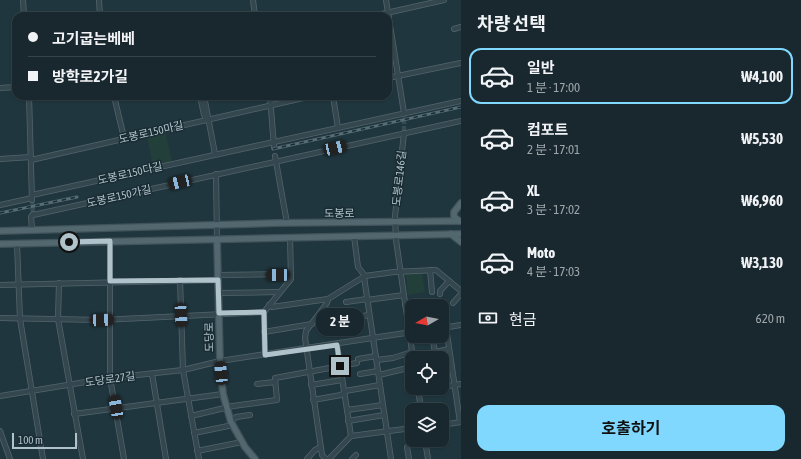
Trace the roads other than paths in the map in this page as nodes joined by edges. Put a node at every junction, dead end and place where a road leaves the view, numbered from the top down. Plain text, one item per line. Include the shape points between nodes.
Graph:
1 (23, 0) edge
2 (99, 0) edge
3 (253, 0) edge
4 (386, 0) edge
5 (444, 0) edge
6 (24, 12) edge
7 (100, 12) edge
8 (254, 12) edge
9 (388, 12) joint
10 (461, 27) edge
11 (454, 29) dead end
12 (392, 37) edge
13 (461, 63) edge
14 (398, 75) junction
15 (392, 77) edge
16 (12, 86) edge
17 (0, 88) edge
18 (29, 100) edge
19 (115, 100) edge
20 (201, 100) edge
21 (204, 100) edge
22 (271, 100) edge
23 (292, 100) edge
24 (334, 100) edge
25 (461, 101) edge
26 (272, 104) junction
27 (404, 113) junction
28 (207, 120) junction
29 (461, 121) edge
30 (338, 128) junction
31 (404, 133) junction
32 (124, 138) junction
33 (274, 144) junction
34 (215, 154) junction
35 (31, 158) junction
36 (0, 159) edge
37 (275, 159) junction
38 (216, 174) junction
39 (32, 198) junction
40 (461, 203) edge
41 (0, 204) edge
42 (460, 221) edge
43 (287, 223) junction
44 (395, 223) junction
45 (217, 226) junction
46 (32, 230) junction
47 (0, 231) edge
48 (396, 234) junction
49 (451, 234) junction
50 (461, 234) edge
51 (354, 236) junction
52 (290, 237) junction
53 (217, 239) junction
54 (110, 241) junction
55 (461, 242) edge
56 (0, 244) edge
57 (17, 244) junction
58 (430, 270) junction
59 (400, 272) junction
60 (291, 274) junction
61 (364, 276) junction
62 (218, 278) junction
63 (180, 280) junction
64 (110, 281) junction
65 (449, 281) junction
66 (59, 283) junction
67 (0, 284) edge
68 (19, 285) junction
69 (280, 292) junction
70 (432, 292) dead end
71 (461, 292) edge
72 (218, 293) junction
73 (440, 294) dead end
74 (404, 295) junction
75 (328, 299) junction
76 (367, 299) junction
77 (346, 302) dead end
78 (453, 303) dead end
79 (405, 304) edge
80 (269, 305) junction
81 (264, 312) junction
82 (219, 313) junction
83 (181, 315) junction
84 (370, 315) junction
85 (317, 317) junction
86 (0, 318) edge
87 (346, 318) dead end
88 (20, 319) junction
89 (58, 319) junction
90 (110, 319) junction
91 (332, 320) dead end
92 (312, 324) junction
93 (461, 325) edge
94 (449, 326) edge
95 (264, 332) junction
96 (405, 333) edge
97 (374, 339) junction
98 (448, 343) edge
99 (337, 345) junction
100 (307, 349) junction
101 (449, 349) junction
102 (440, 351) edge
103 (265, 355) junction
104 (405, 357) edge
105 (376, 358) junction
106 (220, 361) junction
107 (340, 366) junction
108 (452, 366) junction
109 (449, 367) edge
110 (405, 369) edge
111 (183, 370) junction
112 (309, 371) junction
113 (379, 373) junction
114 (152, 374) junction
115 (360, 374) dead end
116 (110, 378) junction
117 (342, 380) junction
118 (275, 382) junction
119 (257, 384) dead end
120 (461, 384) edge
121 (311, 385) junction
122 (380, 385) junction
123 (454, 385) junction
124 (68, 386) junction
125 (449, 386) edge
126 (31, 391) junction
127 (344, 392) junction
128 (223, 394) junction
129 (0, 396) edge
130 (188, 400) junction
131 (314, 400) junction
132 (156, 402) junction
133 (383, 405) junction
134 (116, 407) junction
135 (226, 408) junction
136 (347, 410) junction
137 (74, 414) junction
138 (250, 415) dead end
139 (384, 415) junction
140 (191, 416) junction
141 (348, 421) junction
142 (460, 422) edge
143 (232, 423) junction
144 (449, 424) edge
145 (405, 429) edge
146 (0, 431) edge
147 (386, 432) junction
148 (194, 433) junction
149 (351, 436) junction
150 (242, 442) junction
151 (320, 447) junction
152 (407, 447) dead end
153 (426, 447) edge
154 (197, 450) junction
155 (10, 459) edge
156 (42, 459) edge
157 (83, 459) edge
158 (124, 459) edge
159 (166, 459) edge
160 (199, 459) edge
161 (255, 459) edge
162 (307, 459) edge
163 (326, 459) edge
164 (329, 459) edge
165 (391, 459) edge
166 (409, 459) edge
167 (428, 459) edge

1 - 6 street
2 - 7 street
3 - 8 street
4 - 9 street
5 - 9 street
10 - 11 street
12 - 14 street
13 - 14 street
14 - 15 street
14 - 27 street
16 - 17 street
18 - 35 street
19 - 32 street
20 - 28 street
21 - 28 street
22 - 26 street
23 - 26 street, 도봉로150마길
24 - 30 street
25 - 27 street, 도봉로150다길
26 - 28 street, 도봉로150마길
26 - 33 street
27 - 30 street, 도봉로150다길
28 - 32 street, 도봉로150마길
28 - 34 street
29 - 31 street, 도봉로150가길
30 - 33 street, 도봉로150다길
31 - 37 street, 도봉로150가길
31 - 44 street, 도봉로146길
32 - 35 street, 도봉로150마길
33 - 34 street, 도봉로150다길
34 - 39 street, 도봉로150다길
35 - 36 street, 도봉로150마길
35 - 39 street
37 - 38 street, 도봉로150가길
37 - 43 street
38 - 45 street
38 - 46 street, 도봉로150가길 via 33,214
39 - 41 street, 도봉로150다길
40 - 42 main road via 454,212 454,217
42 - 44 main road, 도봉로
43 - 44 main road, 도봉로
43 - 45 main road, 도봉로
44 - 48 street, 도봉로146길
45 - 46 main road, 도봉로
45 - 53 street
46 - 47 main road, 도봉로
48 - 49 main road, 도봉로
48 - 51 main road, 도봉로
48 - 59 street, 도봉로146길
49 - 50 main road, 도봉로
49 - 55 main road
51 - 52 main road, 도봉로
51 - 61 street via 358,267
52 - 53 main road, 도봉로
52 - 60 street
53 - 54 main road, 도봉로
53 - 62 main road, 도당로
54 - 57 main road, 도봉로
54 - 64 street
56 - 57 main road, 도봉로
57 - 68 street
58 - 59 street
58 - 65 street via 436,270
58 - 70 street
59 - 61 street
59 - 74 street, 도봉로146길
60 - 62 street
60 - 69 street via 291,279
61 - 75 street
61 - 76 street
62 - 63 street
62 - 72 main road, 도당로
63 - 64 street
63 - 83 street
64 - 66 street
64 - 90 street
65 - 71 street
65 - 73 street
66 - 68 street
66 - 89 street
67 - 68 street
68 - 88 street
69 - 72 street
69 - 80 street
71 - 78 street
72 - 82 main road, 도당로
74 - 76 street
74 - 79 street, 도봉로146길
75 - 80 street via 272,307
75 - 85 street
76 - 77 street
76 - 84 street
80 - 81 street
81 - 82 street, 도당로
81 - 95 street
82 - 83 street
82 - 106 main road, 도당로
83 - 90 street
83 - 111 street
84 - 87 street
84 - 97 street
85 - 91 street via 325,321
85 - 92 street
86 - 88 street
88 - 89 street
88 - 126 street
89 - 90 street
89 - 124 street
90 - 116 street
92 - 95 street
92 - 100 street via 306,331
93 - 94 street
95 - 103 street
96 - 97 street, 도당로27길
97 - 99 street, 도당로27길
97 - 105 street
98 - 101 street
99 - 100 street, 도당로27길
99 - 107 street
100 - 103 street, 도당로27길
100 - 112 street
101 - 102 street
101 - 108 street
103 - 106 street, 도당로27길
104 - 105 street
105 - 107 street
105 - 113 street
106 - 111 street, 도당로27길
106 - 128 main road, 도당로
107 - 112 street
107 - 117 street
108 - 109 street
108 - 123 street
110 - 113 street
111 - 114 street, 도당로27길
111 - 130 street
112 - 118 street via 275,378
112 - 121 street
113 - 115 street
113 - 122 street
114 - 116 street, 도당로27길
114 - 132 street
116 - 124 street, 도당로27길
116 - 134 street
117 - 121 street
117 - 127 street
118 - 119 street
118 - 135 street via 277,400
120 - 123 street
121 - 131 street
122 - 127 street
122 - 133 street
123 - 125 street
123 - 142 street
124 - 126 street, 도당로27길
124 - 137 street
126 - 129 street, 도당로27길
126 - 156 street
127 - 131 street via 341,395
127 - 136 street
128 - 130 street
128 - 135 main road, 도당로
130 - 132 street
130 - 140 street
131 - 151 street
132 - 134 street
132 - 159 street
133 - 136 street
133 - 139 street
134 - 137 street
134 - 158 street
135 - 140 street
135 - 143 main road, 도당로
136 - 141 street
137 - 157 street
138 - 143 street via 236,417
139 - 141 street
139 - 147 street
140 - 148 street
141 - 149 street
142 - 144 street
143 - 148 street
143 - 150 main road, 도당로
145 - 147 street
146 - 155 street
147 - 149 street
147 - 165 street
148 - 154 street
149 - 164 street
150 - 154 street
150 - 161 main road, 도당로
151 - 162 street
151 - 163 street
152 - 166 street
153 - 167 street
154 - 160 street

